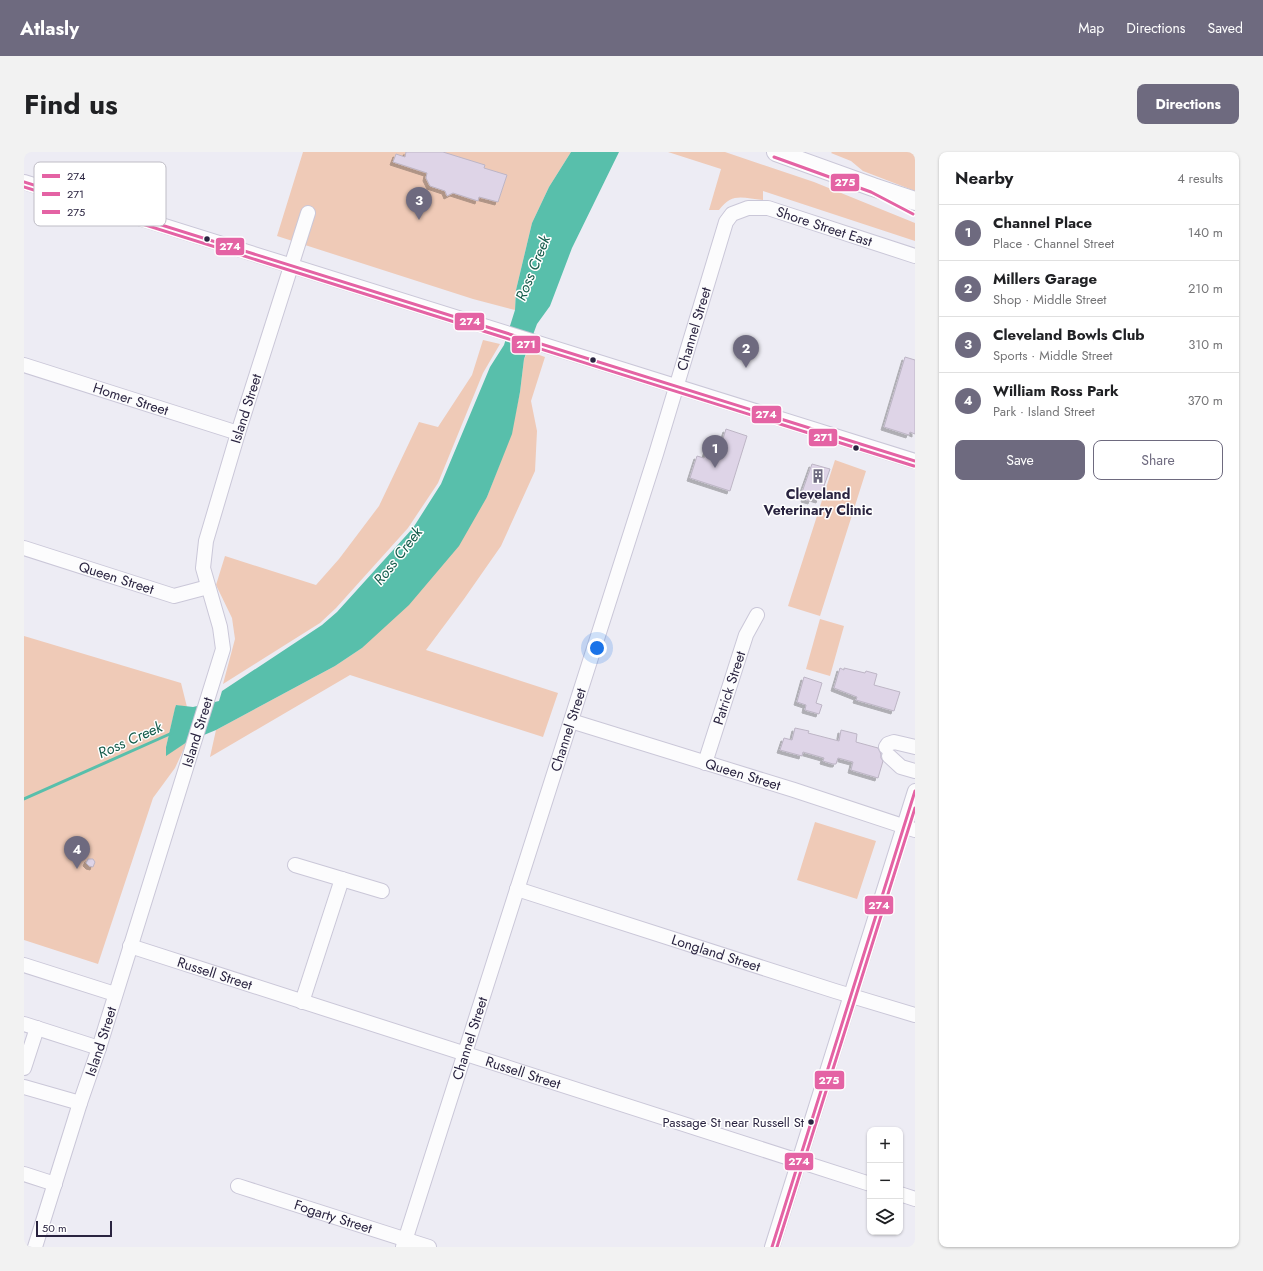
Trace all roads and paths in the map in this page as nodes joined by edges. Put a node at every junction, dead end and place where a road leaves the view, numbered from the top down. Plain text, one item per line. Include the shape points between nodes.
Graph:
1 (776, 152) edge
2 (24, 182) edge
3 (34, 185) edge
4 (873, 187) junction
5 (915, 201) edge
6 (915, 210) edge
7 (308, 213) dead end
8 (732, 214) joint
9 (164, 226) edge
10 (915, 256) edge
11 (290, 266) junction
12 (24, 365) edge
13 (676, 387) junction
14 (238, 433) junction
15 (915, 461) edge
16 (24, 548) edge
17 (208, 587) junction
18 (757, 615) dead end
19 (571, 721) junction
20 (915, 748) edge
21 (705, 763) junction
22 (915, 771) edge
23 (915, 791) edge
24 (909, 828) edge
25 (295, 864) dead end
26 (342, 879) junction
27 (517, 889) junction
28 (382, 891) dead end
29 (130, 946) junction
30 (24, 965) edge
31 (116, 994) junction
32 (851, 995) junction
33 (302, 1002) junction
34 (915, 1015) edge
35 (30, 1026) edge
36 (99, 1048) junction
37 (465, 1054) junction
38 (24, 1068) edge
39 (24, 1087) edge
40 (80, 1104) junction
41 (798, 1162) junction
42 (24, 1174) edge
43 (867, 1183) edge
44 (55, 1184) junction
45 (238, 1186) dead end
46 (903, 1195) edge
47 (915, 1199) edge
48 (404, 1243) edge
49 (35, 1247) edge
50 (429, 1247) edge
51 (772, 1247) edge

1 - 4 main road
2 - 3 street
4 - 5 main road
4 - 6 main road
7 - 11 street, Island Street
8 - 10 street, Shore Street East via 748,208 768,208
8 - 13 street, Channel Street via 726,222
9 - 11 street
11 - 13 street
11 - 14 street, Island Street
12 - 14 street, Homer Street
13 - 15 street
13 - 19 street, Channel Street
14 - 17 street, Island Street via 206,541 203,568
16 - 17 street, Queen Street via 174,596
17 - 29 street, Island Street via 220,627 223,649
18 - 21 street, Patrick Street via 746,634
19 - 21 street, Queen Street
19 - 27 street, Channel Street
20 - 22 street via 894,742 888,744 888,752 901,767
21 - 24 street, Queen Street
23 - 24 street
24 - 32 street
25 - 26 street
26 - 28 street
26 - 33 street
27 - 32 street, Longland Street
27 - 37 street, Channel Street
29 - 31 street, Island Street
29 - 33 street, Russell Street
30 - 31 street
31 - 36 street, Island Street
32 - 34 street, Longland Street
32 - 41 street
33 - 37 street, Russell Street
35 - 36 street
35 - 38 street
36 - 40 street, Island Street
37 - 41 street, Russell Street
37 - 48 street, Channel Street
39 - 40 street
40 - 44 street, Island Street
41 - 43 street, Russell Street
41 - 51 street
42 - 44 street
44 - 49 street, Island Street
45 - 48 street, Fogarty Street
46 - 47 street
48 - 50 street, Fogarty Street

